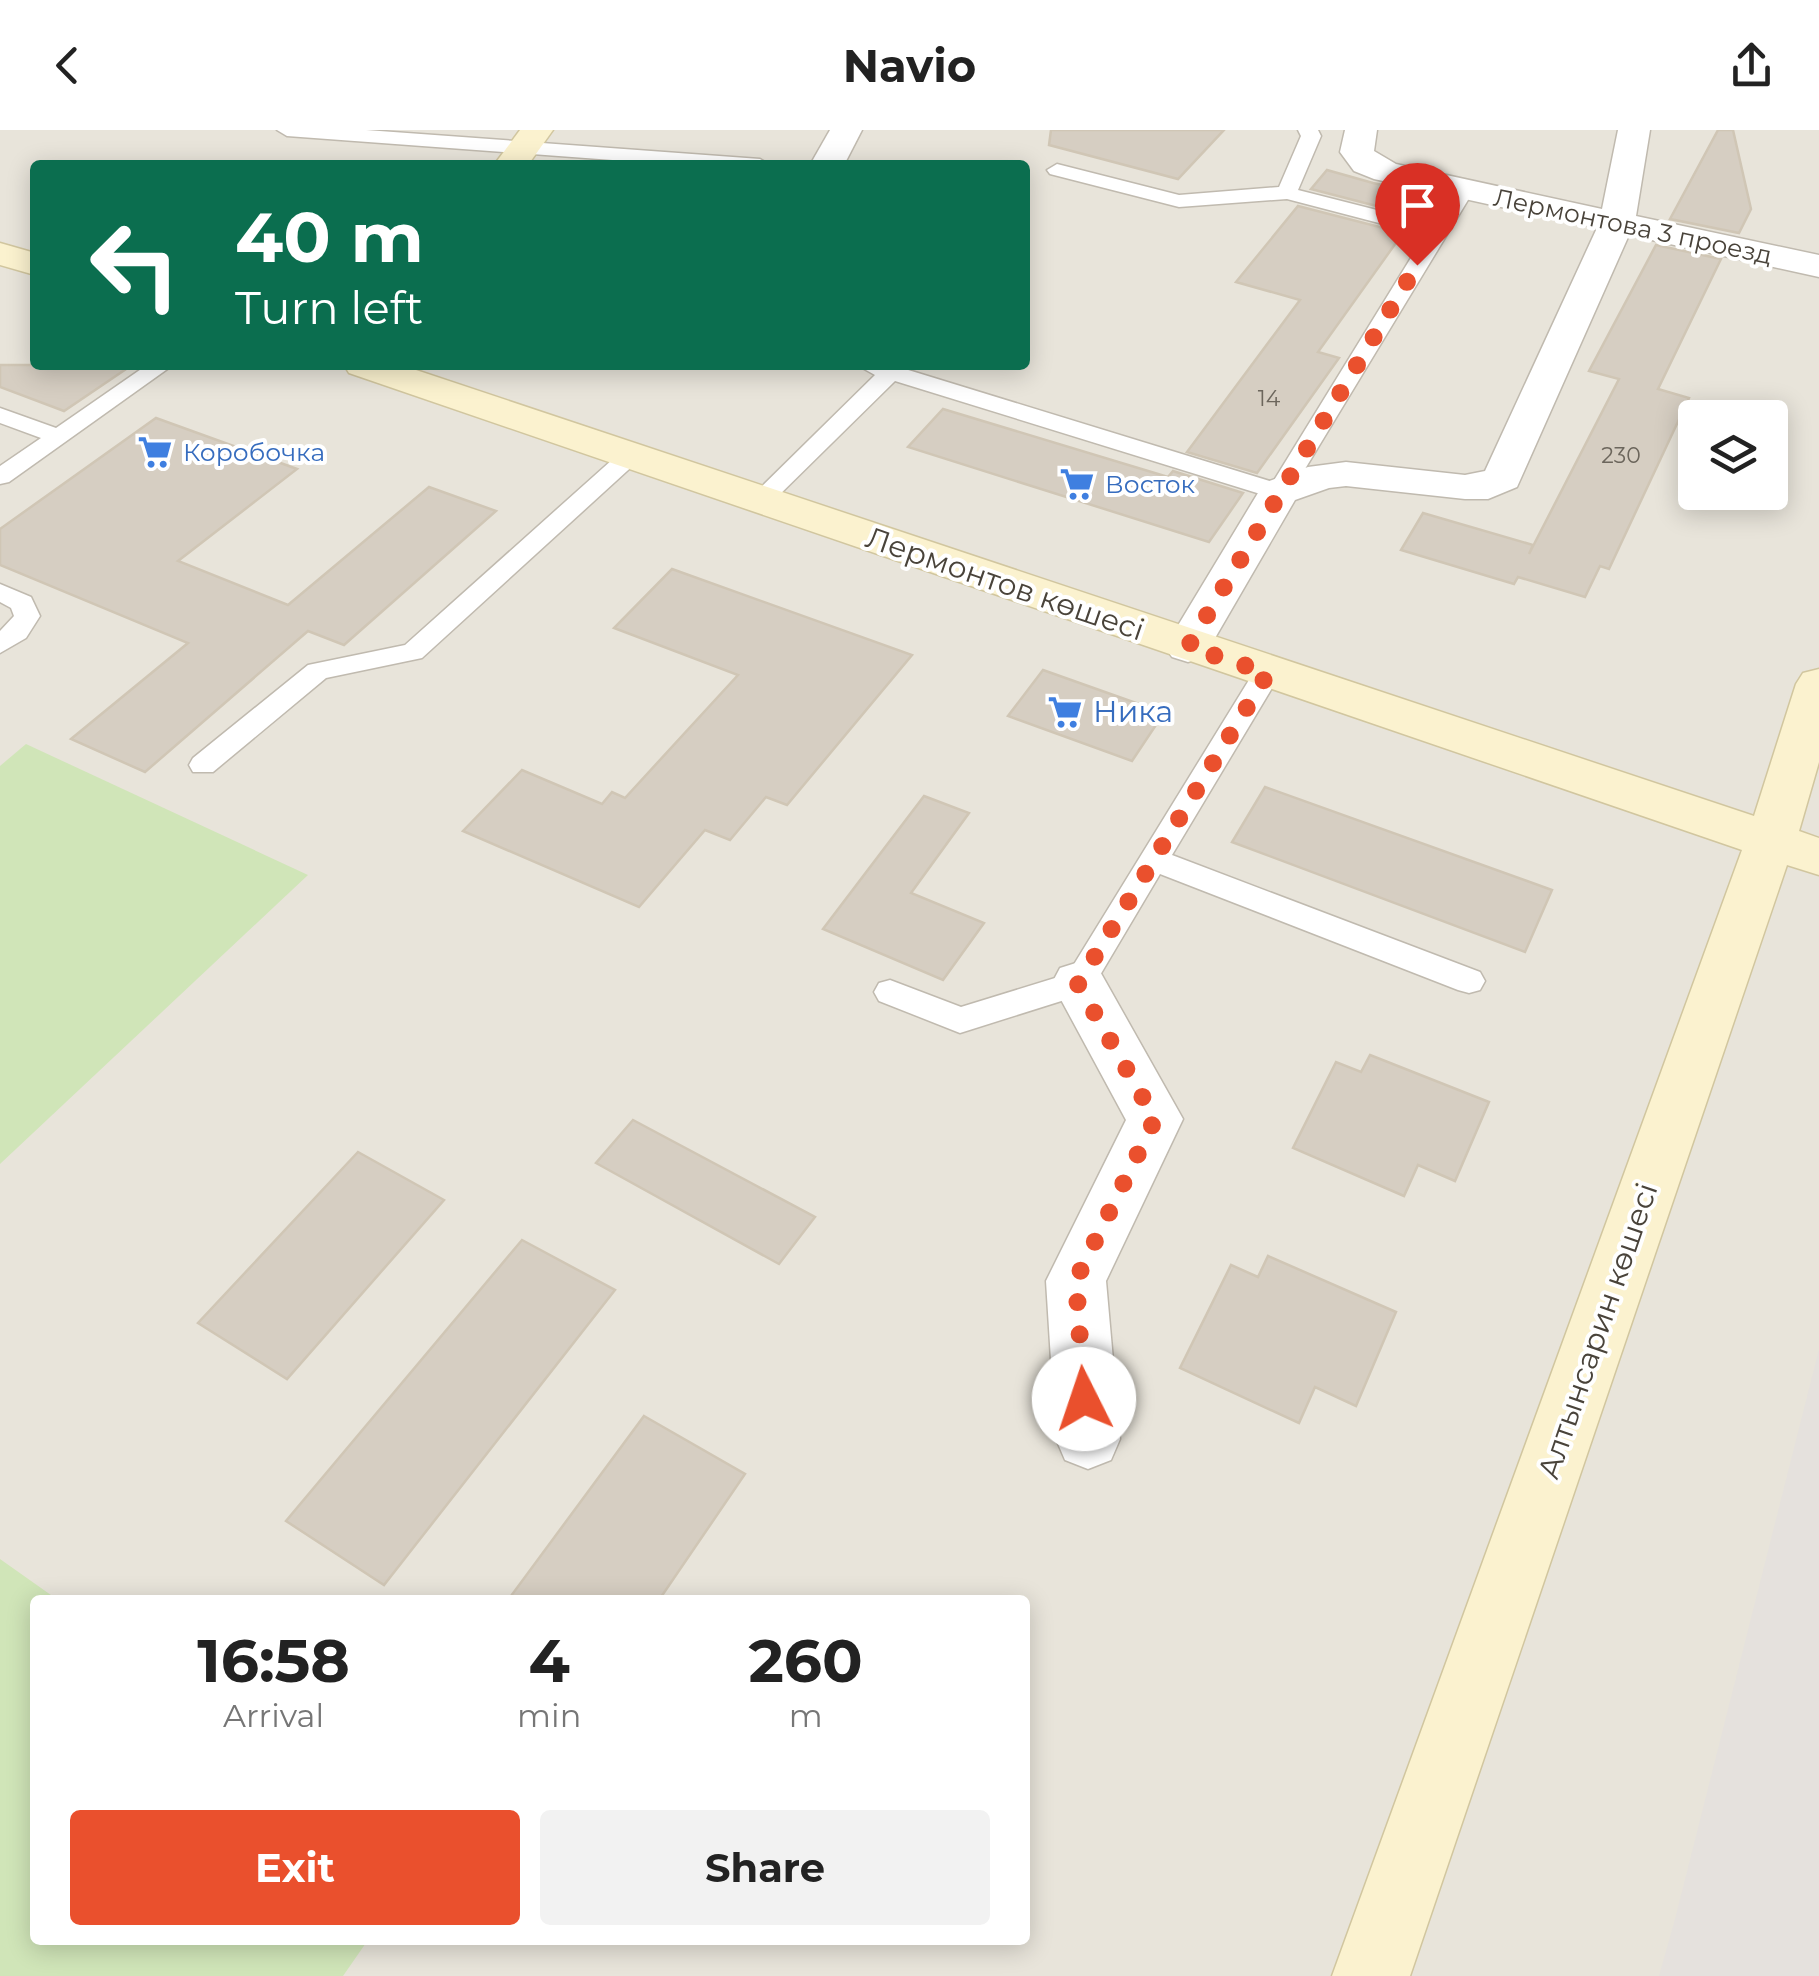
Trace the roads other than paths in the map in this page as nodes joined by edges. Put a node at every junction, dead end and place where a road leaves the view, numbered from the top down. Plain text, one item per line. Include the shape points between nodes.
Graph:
1 (287, 130) edge
2 (846, 130) edge
3 (1308, 130) edge
4 (1361, 130) edge
5 (1634, 130) edge
6 (525, 147) edge
7 (695, 160) edge
8 (830, 160) edge
9 (1057, 170) dead end
10 (1464, 190) junction
11 (1287, 193) junction
12 (1617, 224) junction
13 (1436, 232) junction
14 (0, 254) edge
15 (30, 263) edge
16 (1819, 266) edge
17 (155, 370) edge
18 (378, 370) edge
19 (878, 370) edge
20 (886, 370) edge
21 (0, 414) edge
22 (57, 436) junction
23 (630, 456) junction
24 (0, 477) edge
25 (1280, 492) junction
26 (760, 500) junction
27 (0, 592) edge
28 (0, 644) edge
29 (1188, 647) junction
30 (1268, 673) junction
31 (1819, 684) edge
32 (203, 766) dead end
33 (1795, 849) edge
34 (1154, 860) junction
35 (1468, 981) dead end
36 (1078, 984) junction
37 (890, 992) dead end
38 (1088, 1438) dead end
39 (1371, 1976) edge

1 - 6 lane
2 - 8 street
3 - 11 lane
4 - 10 street, Лермонтова 3 проезд via 1358,152 1366,164
5 - 12 street
6 - 7 lane
9 - 11 lane via 1179,202
10 - 12 street, Лермонтова 3 проезд
10 - 13 lane
11 - 13 lane
12 - 16 street, Лермонтова 3 проезд
12 - 25 street via 1502,478 1488,487 1465,487 1346,474
13 - 25 lane
14 - 15 street
17 - 22 lane
18 - 23 street, Лермонтов көшесі
19 - 26 lane
20 - 25 lane
21 - 22 lane
22 - 24 lane
23 - 26 street, Лермонтов көшесі
23 - 32 lane via 414,652 318,671
25 - 29 street
26 - 29 street, Лермонтов көшесі
27 - 28 lane via 22,603 27,616
29 - 30 street, Лермонтов көшесі
30 - 33 street, Лермонтов көшесі
30 - 34 lane
31 - 33 street, Алтынсарин көшесі
33 - 39 street, Алтынсарин көшесі
34 - 35 lane
34 - 36 lane
36 - 37 lane via 960,1020
36 - 38 street via 1155,1119 1076,1280

